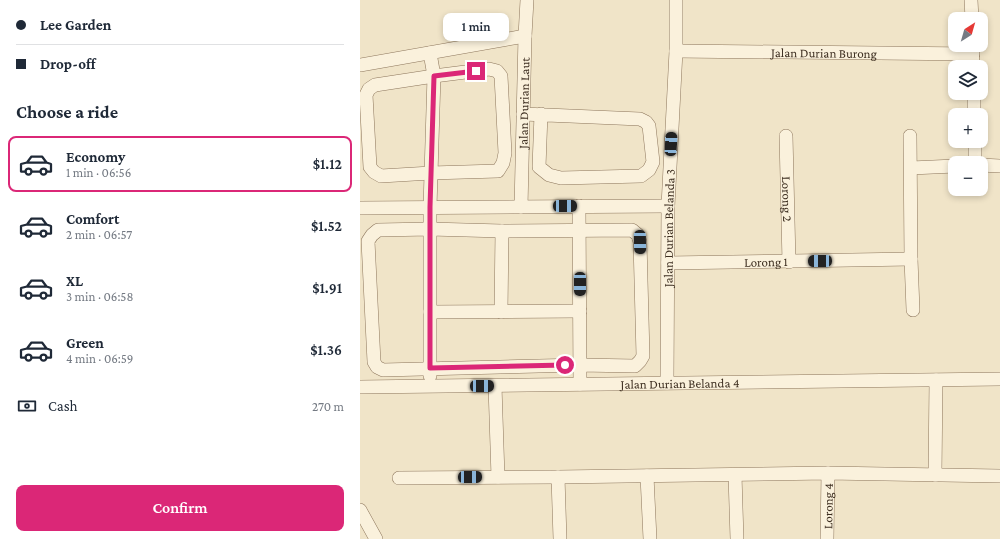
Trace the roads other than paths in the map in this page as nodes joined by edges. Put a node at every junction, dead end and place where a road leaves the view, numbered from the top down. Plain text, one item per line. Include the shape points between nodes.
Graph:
1 (527, 0) edge
2 (676, 0) edge
3 (971, 0) edge
4 (972, 12) edge
5 (525, 36) junction
6 (676, 51) junction
7 (430, 53) junction
8 (973, 55) edge
9 (360, 65) edge
10 (434, 76) junction
11 (523, 114) junction
12 (541, 114) junction
13 (786, 136) dead end
14 (910, 136) dead end
15 (988, 165) edge
16 (948, 166) edge
17 (1000, 166) edge
18 (911, 168) junction
19 (431, 173) junction
20 (579, 206) junction
21 (668, 206) junction
22 (430, 207) junction
23 (521, 207) junction
24 (360, 208) edge
25 (430, 229) junction
26 (579, 230) junction
27 (502, 231) junction
28 (911, 259) junction
29 (789, 262) junction
30 (668, 263) junction
31 (913, 310) dead end
32 (580, 311) junction
33 (430, 312) junction
34 (501, 312) junction
35 (580, 365) junction
36 (430, 368) junction
37 (1000, 379) edge
38 (936, 380) junction
39 (668, 383) junction
40 (580, 384) junction
41 (430, 386) junction
42 (495, 386) junction
43 (360, 387) edge
44 (828, 473) junction
45 (735, 475) junction
46 (935, 475) junction
47 (647, 476) junction
48 (1000, 476) edge
49 (498, 477) junction
50 (558, 477) junction
51 (399, 478) dead end
52 (360, 510) edge
53 (376, 539) edge
54 (560, 539) edge
55 (650, 539) edge
56 (737, 539) edge
57 (827, 539) edge

1 - 5 street, Jalan Durian Laut
2 - 6 street, Jalan Durian Belanda 3
3 - 4 street
5 - 7 street
5 - 11 street, Jalan Durian Laut
6 - 8 street, Jalan Durian Burong
6 - 21 street, Jalan Durian Belanda 3
7 - 9 street
7 - 10 street
10 - 19 street
10 - 19 street via 375,85 366,95 370,167 374,172 381,176
10 - 19 street via 489,69 497,71 501,76 505,153 498,171
11 - 12 street
11 - 23 street, Jalan Durian Laut
12 - 12 street via 539,167 549,175 561,178 641,176 653,162 649,126 640,119
13 - 29 street, Lorong 2
14 - 18 street
15 - 17 street
16 - 18 street
18 - 28 street
19 - 22 street
20 - 21 street
20 - 23 street
20 - 26 street
21 - 30 street, Jalan Durian Belanda 3
22 - 23 street
22 - 24 street
22 - 25 street
25 - 27 street
25 - 33 street
25 - 36 street via 378,230 368,241 374,362 383,370
26 - 27 street
26 - 32 street
26 - 35 street via 632,230 638,235 643,356 635,366
27 - 34 street
28 - 29 street, Lorong 1
28 - 31 street
29 - 30 street, Lorong 1
30 - 39 street, Jalan Durian Belanda 3
32 - 34 street
32 - 35 street
33 - 34 street
33 - 36 street
35 - 36 street
35 - 40 street
36 - 41 street
37 - 38 street, Jalan Durian Belanda 4
38 - 39 street, Jalan Durian Belanda 4
38 - 46 street
39 - 40 street, Jalan Durian Belanda 4
40 - 42 street, Jalan Durian Belanda 4
41 - 42 street, Jalan Durian Belanda 4
41 - 43 street, Jalan Durian Belanda 4
42 - 49 street
44 - 45 street
44 - 46 street
44 - 57 street, Lorong 4
45 - 47 street
45 - 56 street
46 - 48 street
47 - 50 street
47 - 55 street
49 - 50 street
49 - 51 street
50 - 54 street
52 - 53 street

